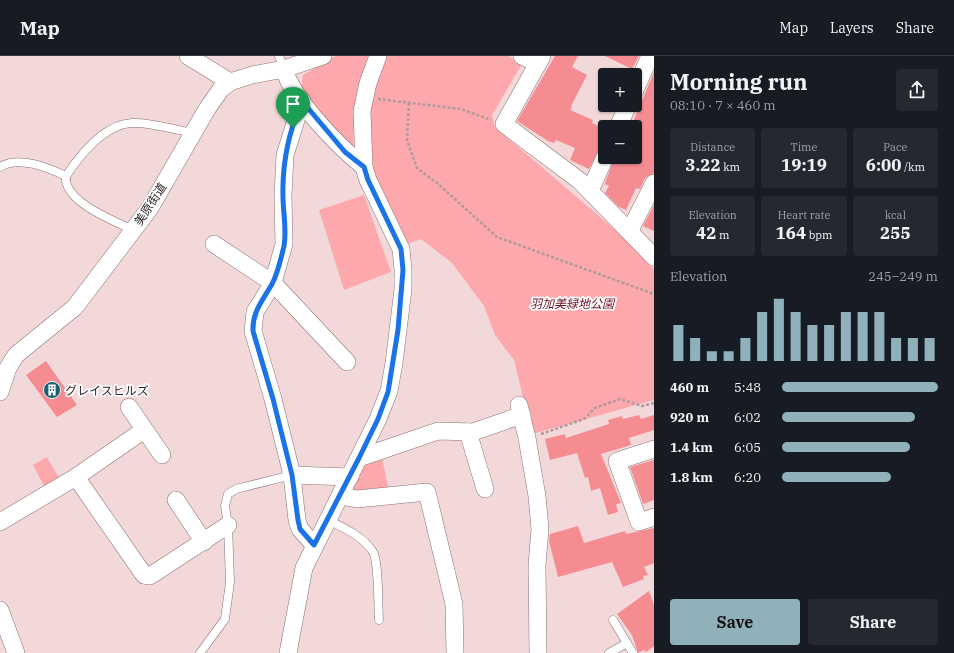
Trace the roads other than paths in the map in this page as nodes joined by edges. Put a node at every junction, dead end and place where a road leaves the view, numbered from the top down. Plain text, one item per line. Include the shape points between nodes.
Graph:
1 (188, 56) edge
2 (323, 56) edge
3 (378, 56) edge
4 (522, 56) edge
5 (650, 56) edge
6 (540, 60) edge
7 (654, 61) edge
8 (281, 62) edge
9 (642, 74) edge
10 (230, 82) junction
11 (302, 101) junction
12 (194, 133) junction
13 (602, 164) edge
14 (0, 167) edge
15 (364, 167) junction
16 (66, 176) junction
17 (654, 183) edge
18 (590, 191) junction
19 (133, 230) junction
20 (629, 232) junction
21 (214, 244) dead end
22 (654, 257) edge
23 (273, 282) junction
24 (347, 362) dead end
25 (0, 392) edge
26 (129, 407) dead end
27 (144, 430) junction
28 (468, 432) junction
29 (654, 449) edge
30 (162, 455) dead end
31 (359, 458) junction
32 (292, 475) junction
33 (76, 477) junction
34 (350, 477) junction
35 (485, 489) dead end
36 (341, 496) junction
37 (176, 500) dead end
38 (654, 517) edge
39 (328, 520) junction
40 (0, 522) edge
41 (228, 525) junction
42 (204, 542) junction
43 (314, 545) junction
44 (0, 610) edge
45 (379, 620) dead end
46 (613, 620) dead end
47 (627, 643) junction
48 (16, 653) edge
49 (200, 653) edge
50 (288, 653) edge
51 (455, 653) edge
52 (538, 653) edge
53 (609, 653) edge
54 (633, 653) edge

1 - 10 street
2 - 8 street, 美原街道
3 - 15 street via 362,110
4 - 6 street
5 - 7 street
5 - 9 street
6 - 18 street via 504,124
8 - 10 street, 美原街道
8 - 11 street via 286,77
10 - 12 street, 美原街道 via 213,100
11 - 15 street via 345,152
11 - 23 street via 285,155 284,244
12 - 16 lane via 131,123 118,127 89,146
12 - 19 street, 美原街道 via 150,208
13 - 18 street
14 - 16 lane via 15,161 44,167
15 - 31 street via 401,249 403,270 398,330 388,392
16 - 19 lane via 68,189 81,201 93,210
17 - 20 street
18 - 20 street
19 - 25 street, 美原街道 via 75,307 16,355 8,368
20 - 22 street
21 - 23 street
23 - 24 street
23 - 32 street via 255,312 253,331
26 - 27 street
27 - 30 street
27 - 33 street
28 - 31 street via 438,431
28 - 35 street
28 - 52 street via 520,410 537,496 540,529 537,565
29 - 38 street via 618,461 639,522
31 - 34 street
32 - 34 street
32 - 41 lane via 236,489 228,494 225,506
32 - 43 street via 300,529
33 - 40 street
33 - 42 street via 144,575 150,576
34 - 36 street
36 - 39 street
36 - 51 street via 357,499 427,492 454,604
37 - 42 street
39 - 43 street
39 - 45 lane via 354,534 374,554
41 - 42 street
41 - 49 lane via 230,582 225,619
43 - 50 street via 300,584
44 - 48 street
46 - 47 lane
47 - 53 lane
47 - 54 lane

